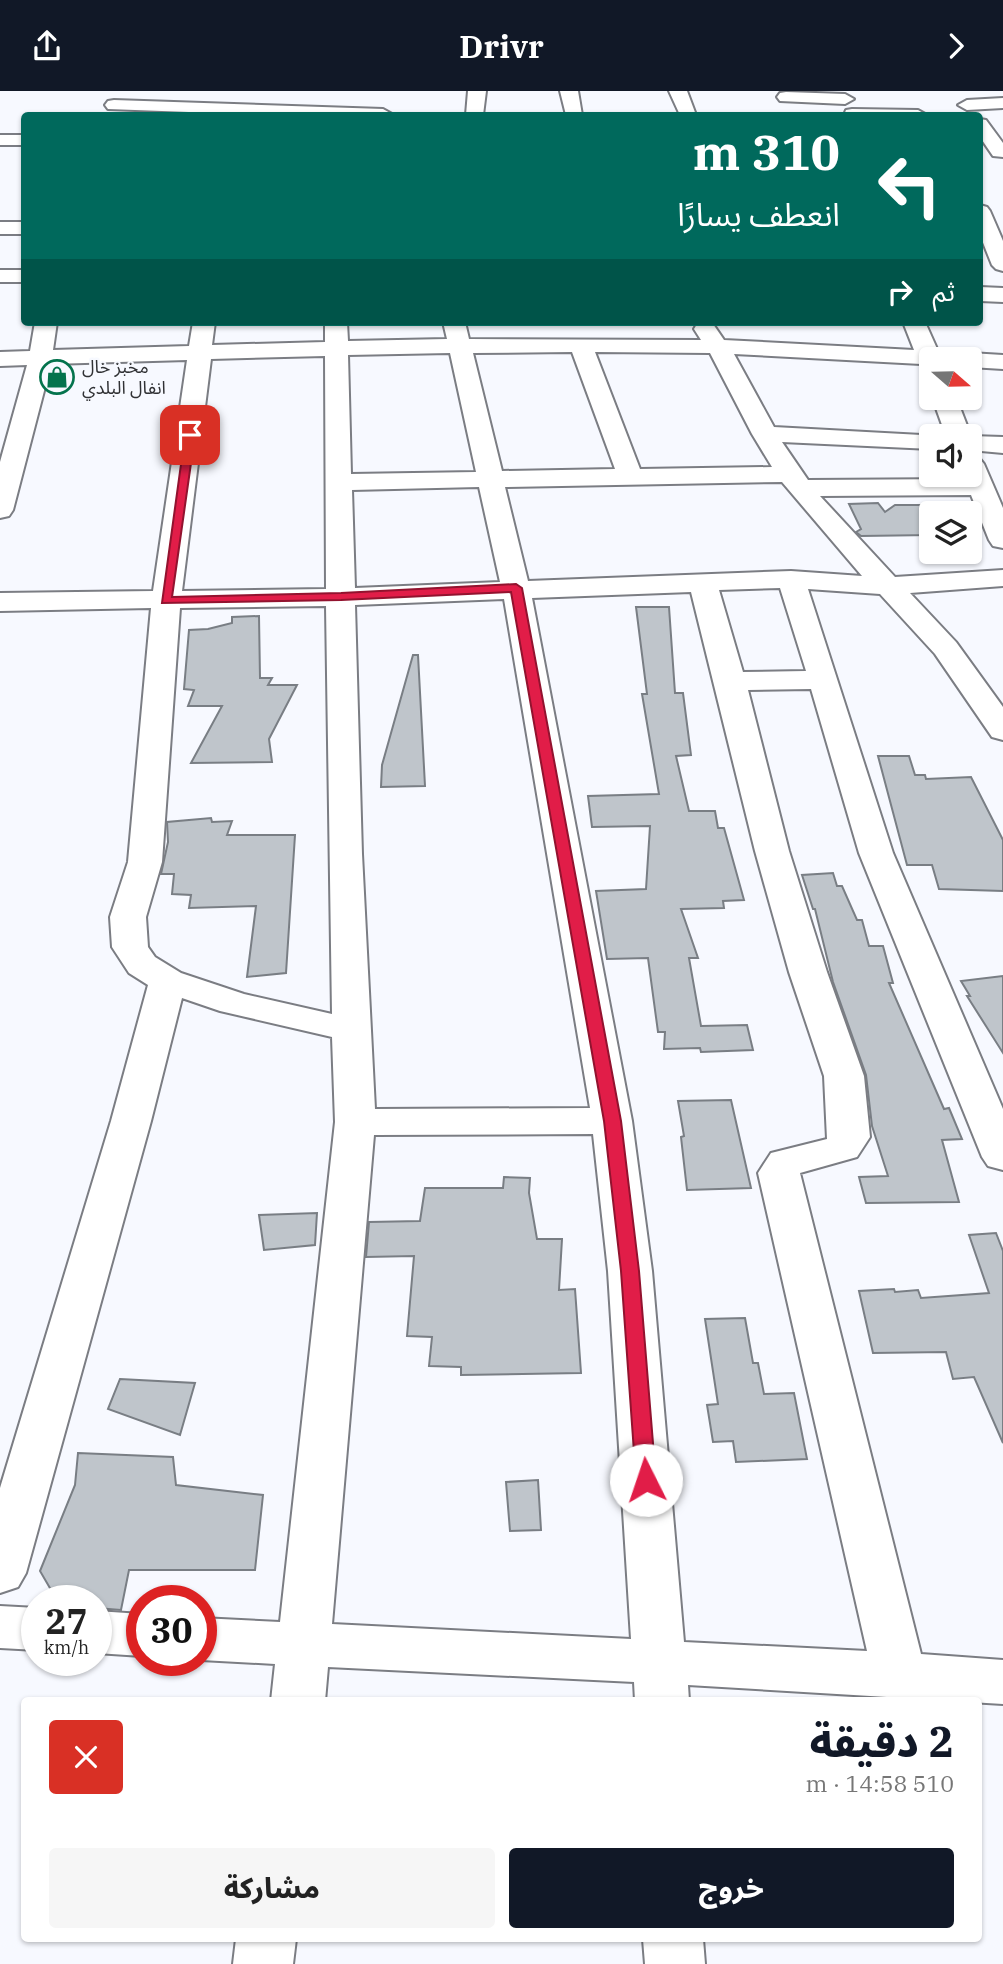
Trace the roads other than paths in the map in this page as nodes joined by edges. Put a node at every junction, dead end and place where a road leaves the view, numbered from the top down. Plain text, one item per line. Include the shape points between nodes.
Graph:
1 (201, 91) edge
2 (477, 91) edge
3 (569, 91) edge
4 (678, 91) edge
5 (785, 94) edge
6 (1003, 103) edge
7 (115, 104) edge
8 (966, 104) edge
9 (848, 105) edge
10 (384, 111) edge
11 (182, 112) edge
12 (475, 112) edge
13 (573, 112) edge
14 (687, 112) edge
15 (794, 112) edge
16 (897, 112) edge
17 (983, 128) edge
18 (0, 140) edge
19 (21, 140) edge
20 (983, 151) edge
21 (1001, 152) edge
22 (983, 218) edge
23 (21, 228) edge
24 (0, 229) edge
25 (991, 238) edge
26 (1003, 265) edge
27 (0, 276) edge
28 (21, 276) edge
29 (983, 294) edge
30 (1003, 295) edge
31 (46, 326) edge
32 (204, 326) edge
33 (336, 326) edge
34 (702, 326) edge
35 (916, 326) edge
36 (456, 334) edge
37 (581, 345) junction
38 (719, 347) junction
39 (929, 347) edge
40 (337, 349) junction
41 (202, 352) junction
42 (41, 357) junction
43 (0, 359) edge
44 (919, 359) edge
45 (982, 361) edge
46 (1003, 362) edge
47 (764, 434) junction
48 (919, 440) edge
49 (982, 444) edge
50 (1003, 445) edge
51 (630, 476) junction
52 (492, 480) junction
53 (795, 481) junction
54 (339, 482) junction
55 (919, 485) edge
56 (980, 487) edge
57 (0, 510) edge
58 (1003, 540) edge
59 (1003, 578) edge
60 (790, 579) junction
61 (702, 581) junction
62 (886, 586) junction
63 (516, 588) junction
64 (341, 597) junction
65 (166, 601) junction
66 (0, 602) edge
67 (824, 680) junction
68 (730, 681) junction
69 (1003, 730) edge
70 (168, 981) junction
71 (352, 1030) junction
72 (612, 1121) junction
73 (355, 1122) junction
74 (1003, 1157) edge
75 (0, 1573) edge
76 (0, 1627) edge
77 (21, 1628) edge
78 (217, 1640) edge
79 (305, 1645) junction
80 (899, 1674) junction
81 (661, 1682) edge
82 (1003, 1682) edge
83 (298, 1697) edge
84 (266, 1942) edge
85 (673, 1942) edge
86 (263, 1964) edge
87 (675, 1964) edge

1 - 11 street
2 - 12 street
3 - 13 street
4 - 14 street
5 - 9 street
5 - 15 street
6 - 8 street
7 - 11 street
9 - 16 street
10 - 11 street
17 - 21 street
18 - 19 street
20 - 21 street
22 - 25 street
23 - 24 street
25 - 26 street
27 - 28 street
29 - 30 street
31 - 42 street
32 - 41 street
33 - 40 street
34 - 38 street
35 - 39 street
36 - 37 street
36 - 40 street
36 - 52 street
37 - 38 street
37 - 51 street
38 - 44 street
38 - 47 street
40 - 41 street
40 - 54 street
41 - 42 street
41 - 65 street
42 - 43 street
42 - 57 street
45 - 46 street
47 - 48 street
47 - 53 street
49 - 50 street
51 - 52 street
51 - 53 street
52 - 54 street
52 - 63 street
53 - 55 street
53 - 62 street
54 - 64 street
56 - 58 street
59 - 62 street
60 - 61 street
60 - 62 street
60 - 67 street
61 - 63 street
61 - 68 street
62 - 69 street via 925,625
63 - 64 street
63 - 72 street
64 - 65 street
64 - 71 street
65 - 66 street
65 - 70 street via 145,862 128,917 130,947 142,965
67 - 68 street
67 - 74 street via 876,853
68 - 80 street via 772,851 844,1076 849,1137 842,1148 786,1162 779,1173
70 - 71 street via 233,1003
70 - 75 street
71 - 73 street
72 - 73 street
72 - 81 street via 630,1271
73 - 79 street
76 - 77 street
78 - 79 street
79 - 81 street
79 - 83 street
80 - 81 street
80 - 82 street
84 - 86 street
85 - 87 street

